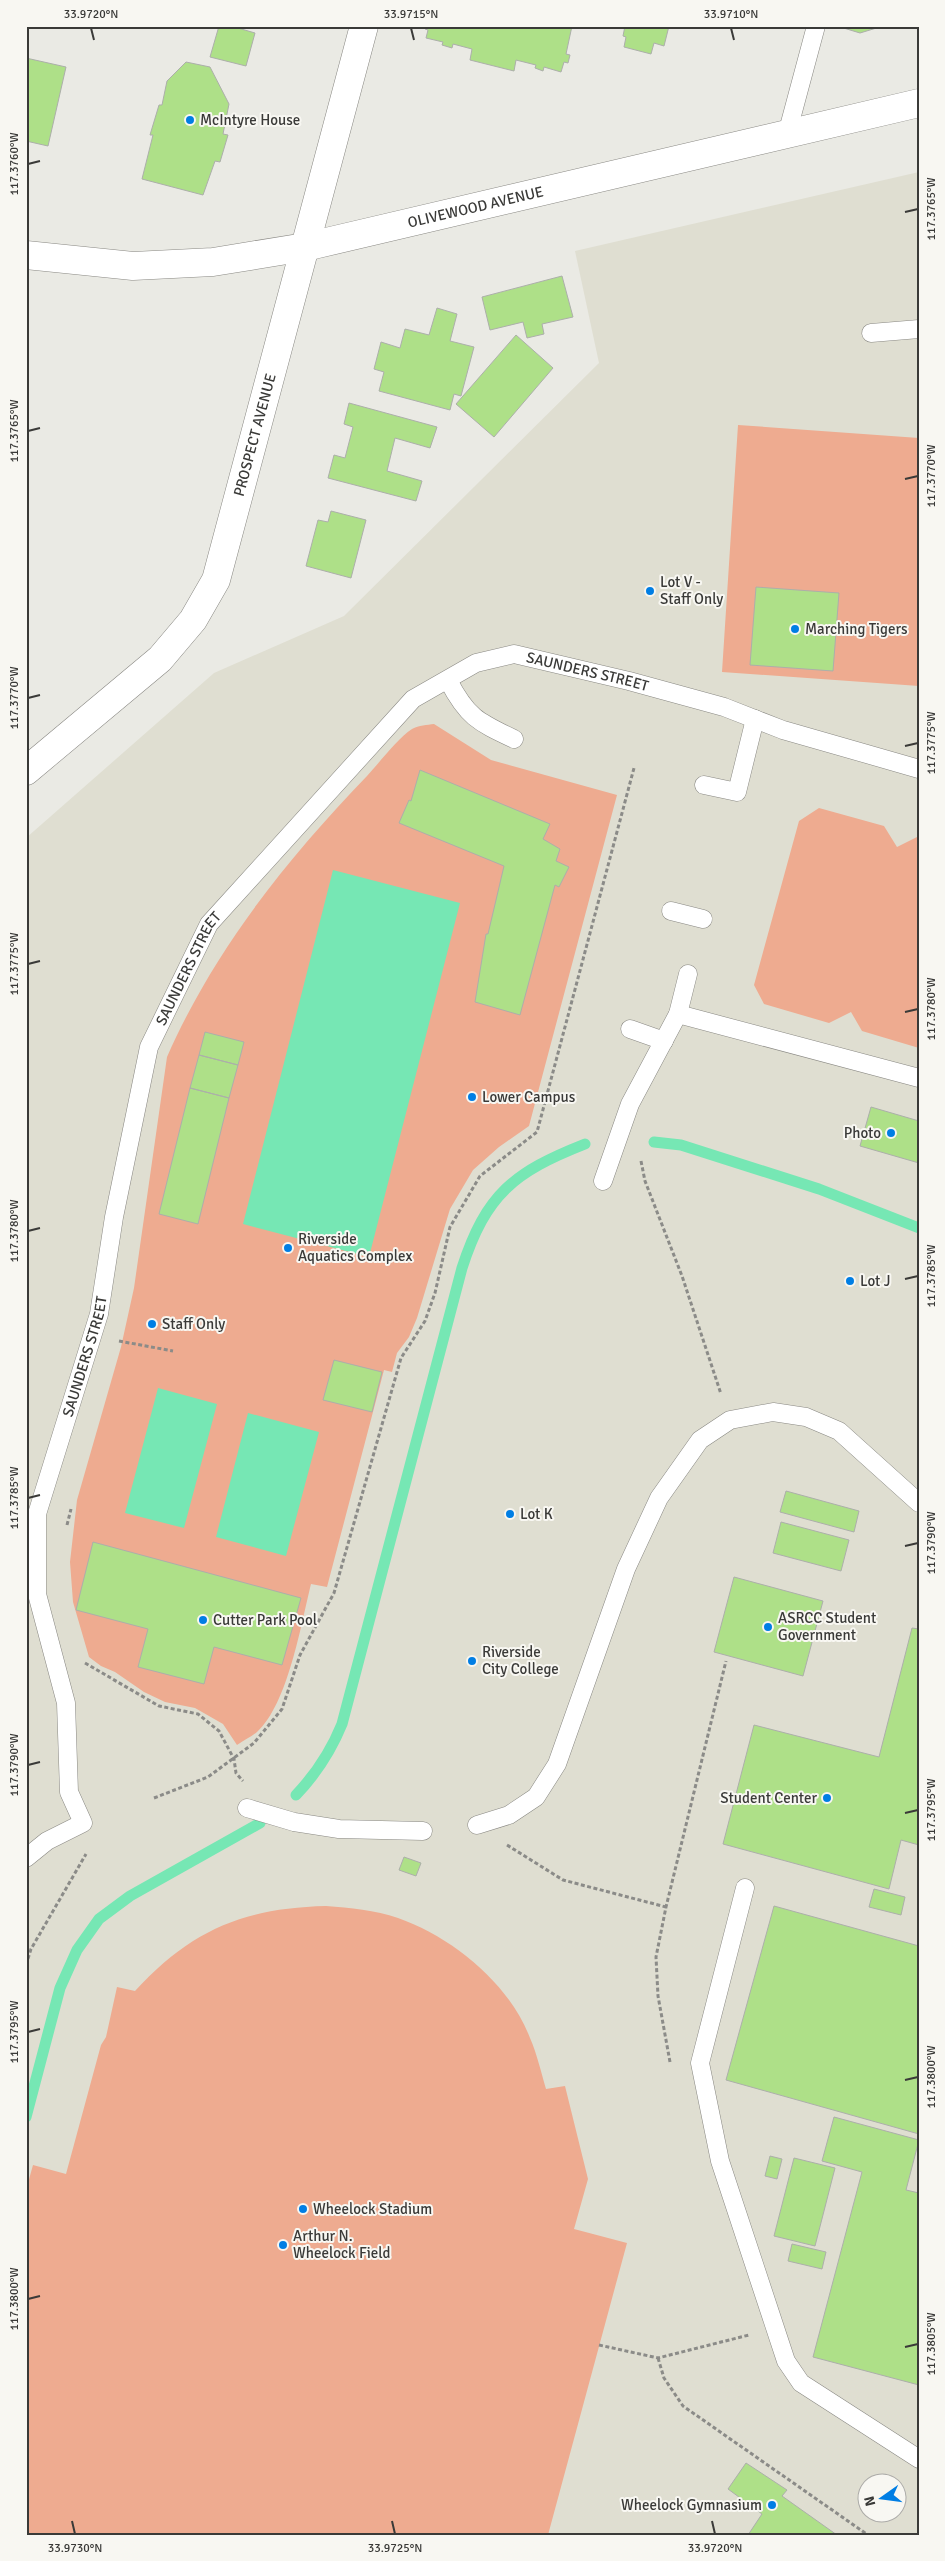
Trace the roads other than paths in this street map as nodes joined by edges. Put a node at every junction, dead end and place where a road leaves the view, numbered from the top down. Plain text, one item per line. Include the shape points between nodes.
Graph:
1 (364, 26) edge
2 (816, 26) edge
3 (919, 103) edge
4 (787, 134) junction
5 (305, 247) junction
6 (26, 255) edge
7 (919, 329) edge
8 (871, 333) dead end
9 (448, 680) junction
10 (755, 719) junction
11 (514, 738) dead end
12 (919, 769) edge
13 (26, 771) edge
14 (704, 785) dead end
15 (671, 911) dead end
16 (703, 919) dead end
17 (688, 974) dead end
18 (678, 1014) junction
19 (630, 1029) dead end
20 (664, 1041) junction
21 (919, 1078) edge
22 (603, 1181) dead end
23 (919, 1503) edge
24 (247, 1808) dead end
25 (477, 1825) road end
26 (423, 1831) dead end
27 (26, 1858) edge
28 (745, 1888) dead end
29 (919, 2460) edge

1 - 5 main road, PROSPECT AVENUE
2 - 4 lane
3 - 4 main road, OLIVEWOOD AVENUE
4 - 5 main road, OLIVEWOOD AVENUE
5 - 6 main road, OLIVEWOOD AVENUE via 213,262 133,266
5 - 13 main road, PROSPECT AVENUE via 216,580 193,620 160,659
7 - 8 lane
9 - 10 lane, SAUNDERS STREET via 476,663 514,654 646,685
9 - 11 lane via 460,704 480,723
9 - 27 lane, SAUNDERS STREET via 413,699 209,924 149,1047 114,1217 99,1314 37,1514 37,1594 66,1703 68,1792 83,1823 47,1841
10 - 12 lane, SAUNDERS STREET
10 - 14 lane via 736,792
15 - 16 lane
17 - 18 lane
18 - 20 lane
18 - 21 lane
19 - 20 lane
20 - 22 lane via 630,1104
23 - 25 lane via 839,1431 806,1417 773,1412 730,1420 700,1440 659,1498 626,1569 557,1764 536,1797 509,1814
24 - 26 lane via 294,1822 339,1829
28 - 29 lane via 700,2062 720,2160 786,2361 801,2383

